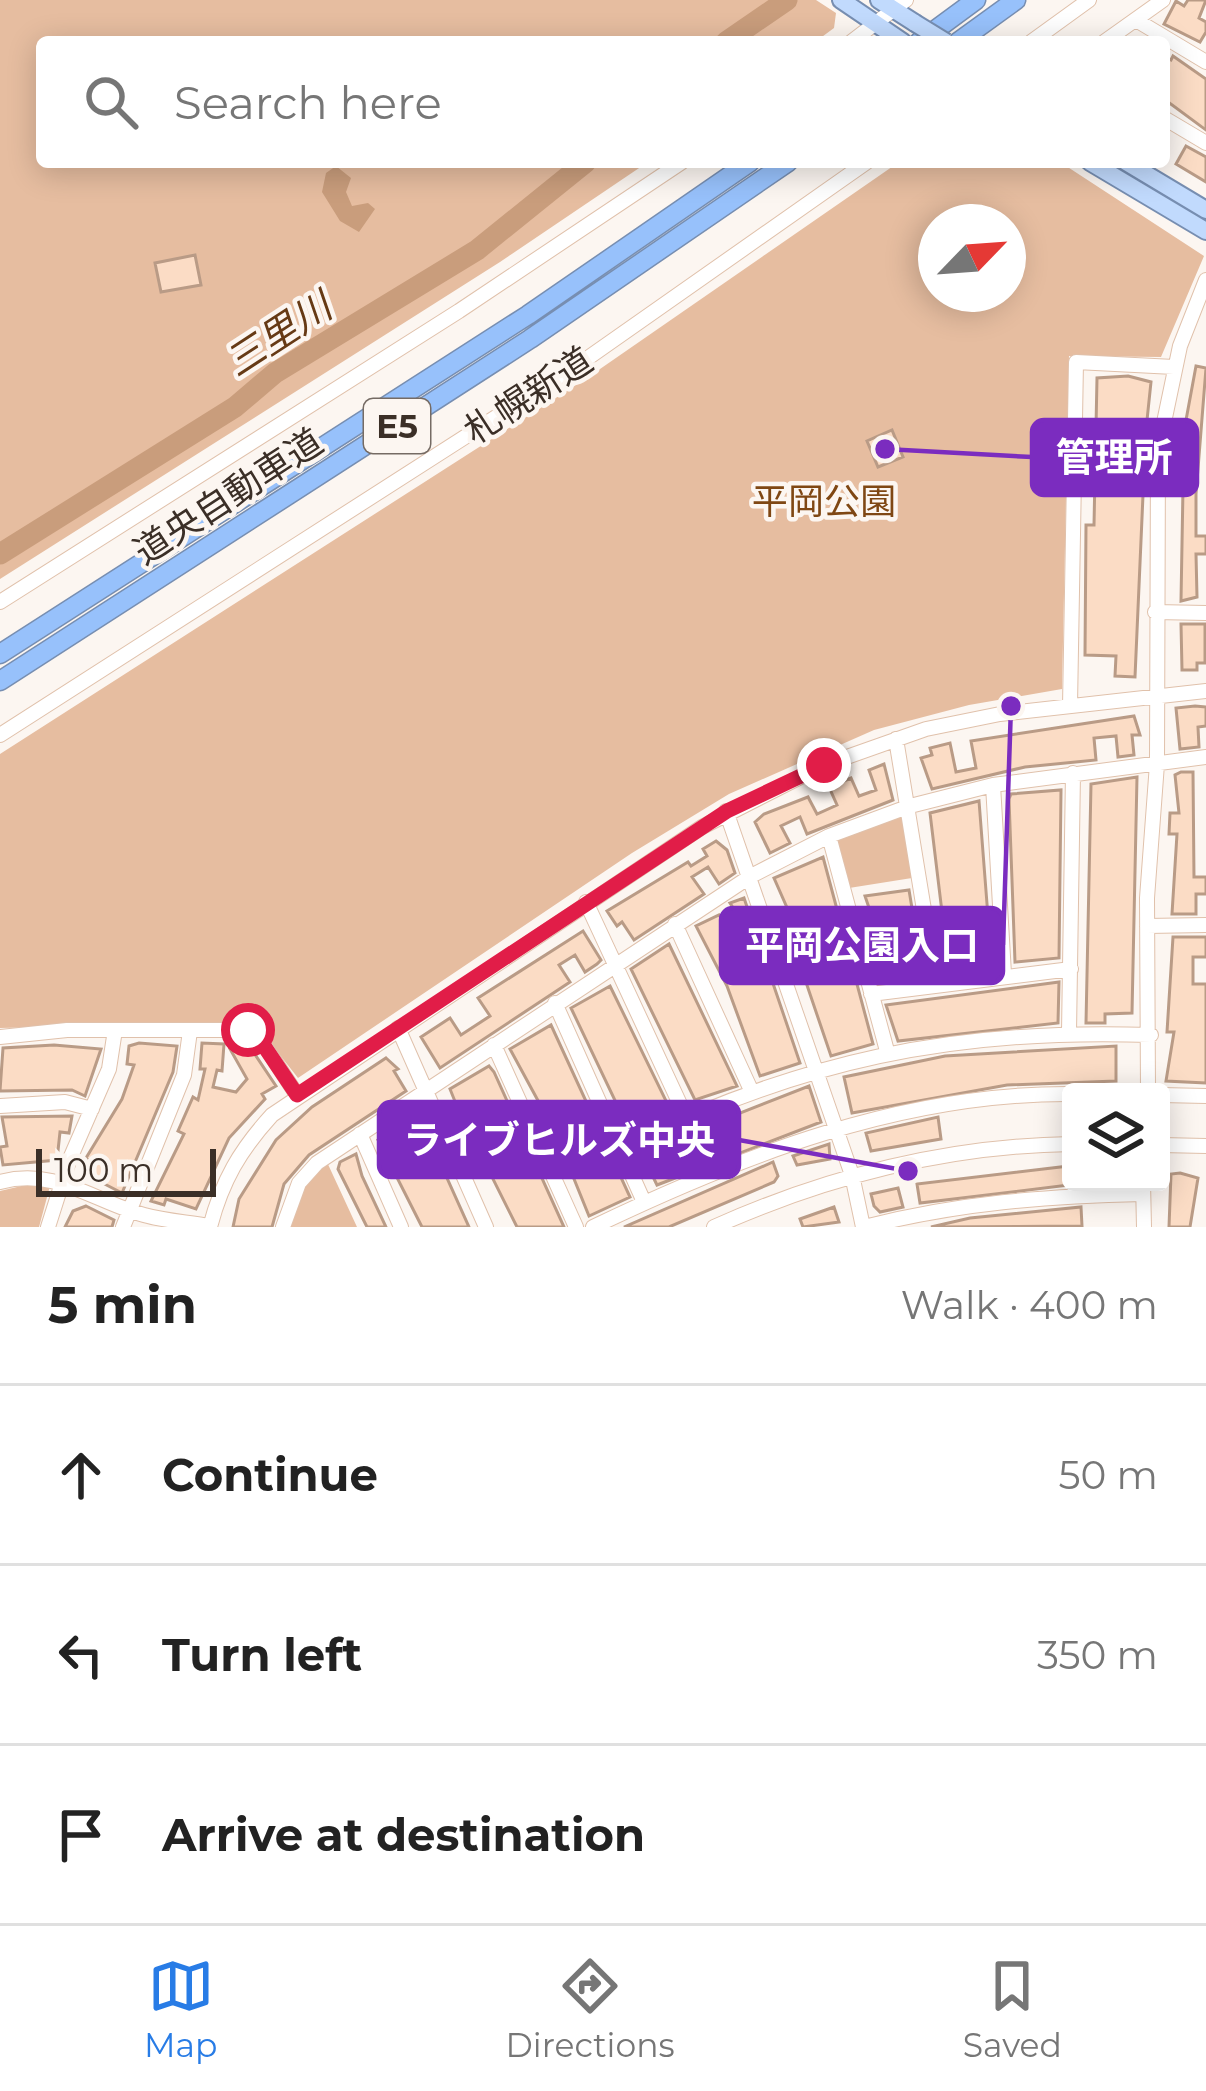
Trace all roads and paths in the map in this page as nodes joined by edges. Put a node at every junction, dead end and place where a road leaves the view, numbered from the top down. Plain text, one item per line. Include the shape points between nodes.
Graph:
1 (841, 0) edge
2 (976, 0) edge
3 (1016, 0) edge
4 (1089, 0) edge
5 (1163, 0) edge
6 (893, 3) edge
7 (1136, 20) junction
8 (875, 25) junction
9 (917, 32) edge
10 (859, 36) edge
11 (893, 36) edge
12 (966, 36) edge
13 (1039, 36) edge
14 (1113, 36) edge
15 (1163, 36) edge
16 (1170, 40) edge
17 (1206, 62) edge
18 (1170, 121) edge
19 (1206, 142) edge
20 (673, 168) edge
21 (741, 168) edge
22 (779, 168) edge
23 (858, 168) edge
24 (1100, 168) edge
25 (1136, 168) edge
26 (1206, 210) edge
27 (1206, 232) edge
28 (1204, 288) edge
29 (1174, 367) junction
30 (0, 602) edge
31 (1155, 612) junction
32 (1206, 613) edge
33 (0, 654) edge
34 (0, 681) edge
35 (1206, 691) edge
36 (1154, 697) junction
37 (1070, 706) junction
38 (0, 735) edge
39 (896, 739) junction
40 (1206, 758) edge
41 (1156, 764) junction
42 (1073, 773) junction
43 (993, 785) junction
44 (910, 806) junction
45 (727, 811) junction
46 (830, 836) junction
47 (751, 876) junction
48 (586, 902) junction
49 (676, 924) junction
50 (1147, 926) junction
51 (1206, 926) edge
52 (615, 964) junction
53 (1070, 969) junction
54 (1004, 974) junction
55 (936, 982) junction
56 (871, 994) junction
57 (555, 1004) junction
58 (398, 1028) junction
59 (115, 1030) junction
60 (190, 1030) junction
61 (1069, 1032) junction
62 (1151, 1034) junction
63 (0, 1037) edge
64 (494, 1045) junction
65 (887, 1052) junction
66 (815, 1072) junction
67 (1148, 1083) edge
68 (427, 1090) junction
69 (751, 1090) junction
70 (297, 1095) junction
71 (1062, 1095) edge
72 (1170, 1095) edge
73 (1206, 1096) edge
74 (0, 1106) edge
75 (92, 1109) junction
76 (686, 1117) junction
77 (836, 1130) junction
78 (360, 1134) junction
79 (1062, 1145) edge
80 (1170, 1145) edge
81 (1206, 1146) edge
82 (622, 1148) junction
83 (852, 1175) junction
84 (64, 1181) junction
85 (0, 1182) edge
86 (1104, 1191) edge
87 (1143, 1191) edge
88 (644, 1202) junction
89 (130, 1210) junction
90 (210, 1226) edge
91 (48, 1227) edge
92 (124, 1227) edge
93 (283, 1227) edge
94 (401, 1227) edge
95 (486, 1227) edge
96 (576, 1227) edge
97 (593, 1227) edge
98 (714, 1227) edge
99 (864, 1227) edge
100 (1144, 1227) edge

1 - 8 main road
2 - 9 highway
3 - 12 highway
4 - 13 street
5 - 7 street
6 - 8 street
6 - 9 main road
7 - 14 street
7 - 15 street
8 - 10 street
8 - 11 main road
16 - 17 street
18 - 19 street
20 - 30 street
21 - 33 highway, 道央自動車道 / E5 via 529,315
22 - 34 highway, 道央自動車道 / E5
23 - 38 street, 札幌新道 via 585,360
24 - 27 main road
25 - 26 main road
28 - 29 street
29 - 31 street via 1158,451
29 - 37 street via 1076,362
31 - 32 street
31 - 36 street
35 - 36 street
36 - 37 street
36 - 41 street
37 - 39 street
39 - 44 street
39 - 45 street
40 - 41 street
41 - 42 street
41 - 50 street
42 - 43 street
42 - 53 street
43 - 44 street
43 - 54 street
44 - 46 street
44 - 55 street
45 - 47 street
45 - 48 street
46 - 47 street
46 - 56 street
47 - 49 street
47 - 66 street
48 - 52 street
48 - 58 street
49 - 52 street
49 - 69 street
50 - 51 street
50 - 62 street
52 - 57 street
52 - 76 street
53 - 54 street
53 - 61 street
54 - 55 street
55 - 56 street
56 - 65 street
57 - 64 street
57 - 82 street
58 - 68 street
58 - 70 street
59 - 60 street
59 - 63 street
59 - 75 street via 110,1069
60 - 70 street via 256,1034
60 - 89 street via 184,1076
61 - 62 street
61 - 65 street
62 - 67 street
64 - 68 street
64 - 96 street
65 - 66 street
66 - 69 street
66 - 77 street
68 - 78 street
68 - 95 street
69 - 76 street
70 - 90 street via 242,1148
71 - 77 street via 922,1108
72 - 73 street
74 - 75 street via 65,1102
75 - 84 street
76 - 82 street
77 - 83 street
77 - 88 street via 752,1155
78 - 93 street via 317,1162
78 - 94 street
79 - 83 street via 952,1154
80 - 81 street
82 - 88 street
83 - 98 street
83 - 99 street
84 - 85 street
84 - 89 street
84 - 91 street
86 - 99 street via 948,1205
87 - 100 street
88 - 97 street
89 - 90 street
89 - 92 street

